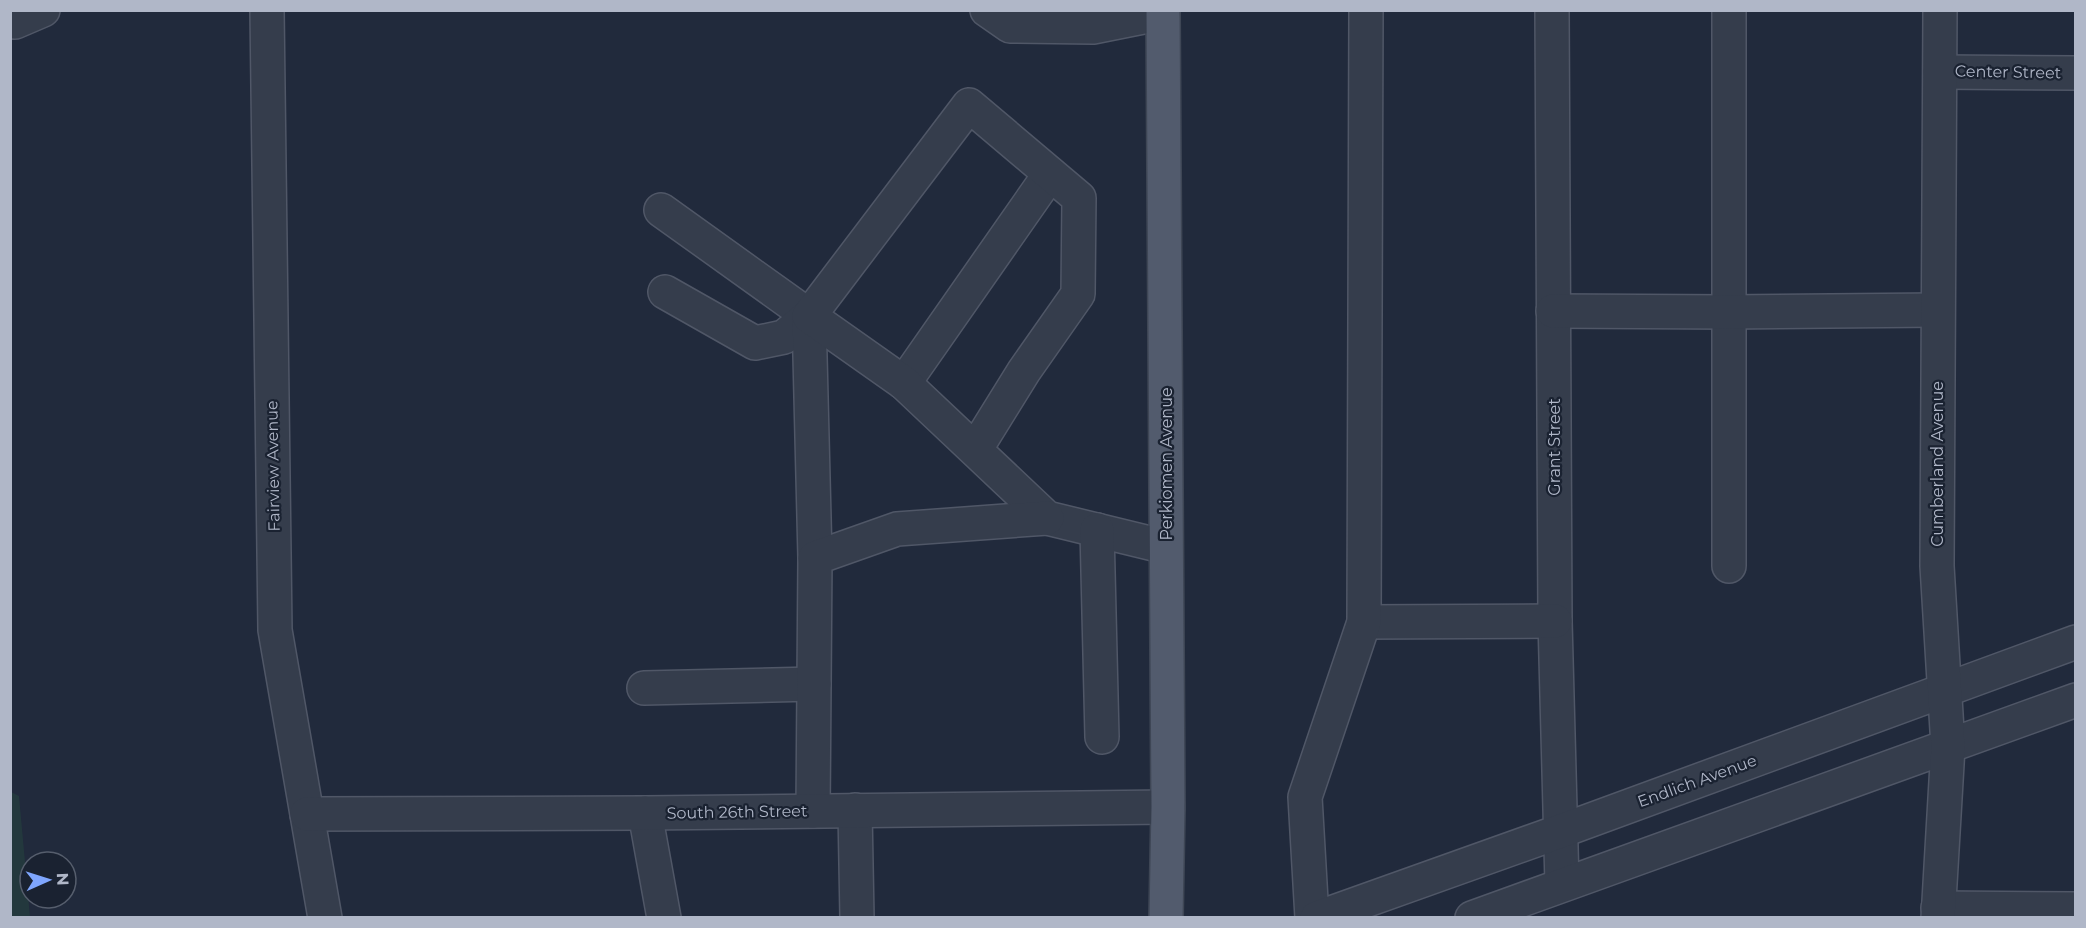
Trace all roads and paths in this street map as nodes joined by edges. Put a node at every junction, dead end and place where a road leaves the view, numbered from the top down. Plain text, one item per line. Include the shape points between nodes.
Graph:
1 (43, 10) edge
2 (267, 10) edge
3 (987, 10) edge
4 (1366, 10) edge
5 (1552, 10) edge
6 (1729, 10) edge
7 (1940, 10) edge
8 (1163, 12) edge
9 (10, 20) edge
10 (1940, 72) junction
11 (2076, 73) edge
12 (1050, 174) junction
13 (661, 210) dead end
14 (665, 292) dead end
15 (1553, 310) junction
16 (1937, 310) junction
17 (1728, 312) junction
18 (809, 316) junction
19 (904, 383) junction
20 (975, 450) junction
21 (1047, 518) junction
22 (1096, 530) junction
23 (1166, 547) junction
24 (815, 558) junction
25 (1729, 566) dead end
26 (1555, 621) junction
27 (1364, 622) junction
28 (2076, 642) edge
29 (814, 684) junction
30 (644, 688) dead end
31 (1945, 690) junction
32 (2076, 700) edge
33 (1102, 737) dead end
34 (1948, 747) junction
35 (1168, 807) junction
36 (855, 810) junction
37 (813, 811) junction
38 (645, 813) junction
39 (307, 814) junction
40 (1561, 831) junction
41 (1562, 884) junction
42 (2076, 909) edge
43 (1938, 913) edge
44 (325, 918) edge
45 (664, 918) edge
46 (857, 918) edge
47 (1166, 918) edge
48 (1312, 918) edge
49 (1317, 918) edge
50 (1472, 918) edge

1 - 9 street via 15,22
2 - 39 street, Fairview Avenue via 275,630
3 - 8 street via 1010,26 1093,27
4 - 27 street
5 - 15 street, Grant Street
6 - 17 street
7 - 10 street, Cumberland Avenue
8 - 23 main road, Perkiomen Avenue
10 - 11 street, Center Street
10 - 16 street, Cumberland Avenue
12 - 18 street via 969,105
12 - 19 street
12 - 20 street via 1079,198 1078,294
13 - 18 street
14 - 18 street via 755,343 784,337
15 - 17 street
15 - 26 street, Grant Street
16 - 17 street
16 - 31 street, Cumberland Avenue via 1937,566
17 - 25 street
18 - 19 street
18 - 24 street
19 - 20 street
20 - 21 street
21 - 22 street
21 - 24 street via 897,529
22 - 23 street
22 - 33 street
23 - 35 main road, Perkiomen Avenue
24 - 29 street
26 - 27 street
26 - 40 street, Grant Street
27 - 48 street via 1305,796
28 - 31 street, Endlich Avenue
29 - 30 street
29 - 37 street
31 - 34 street, Cumberland Avenue
31 - 40 street, Endlich Avenue
32 - 34 street
34 - 41 street
34 - 43 street, Cumberland Avenue
35 - 36 street, South 26th Street
35 - 47 main road, Perkiomen Avenue
36 - 37 street, South 26th Street
36 - 46 street
37 - 38 street, South 26th Street
38 - 39 street, South 26th Street
38 - 45 street
39 - 44 street, Fairview Avenue
40 - 41 street, Grant Street
40 - 49 street, Endlich Avenue
41 - 50 street
42 - 43 street

